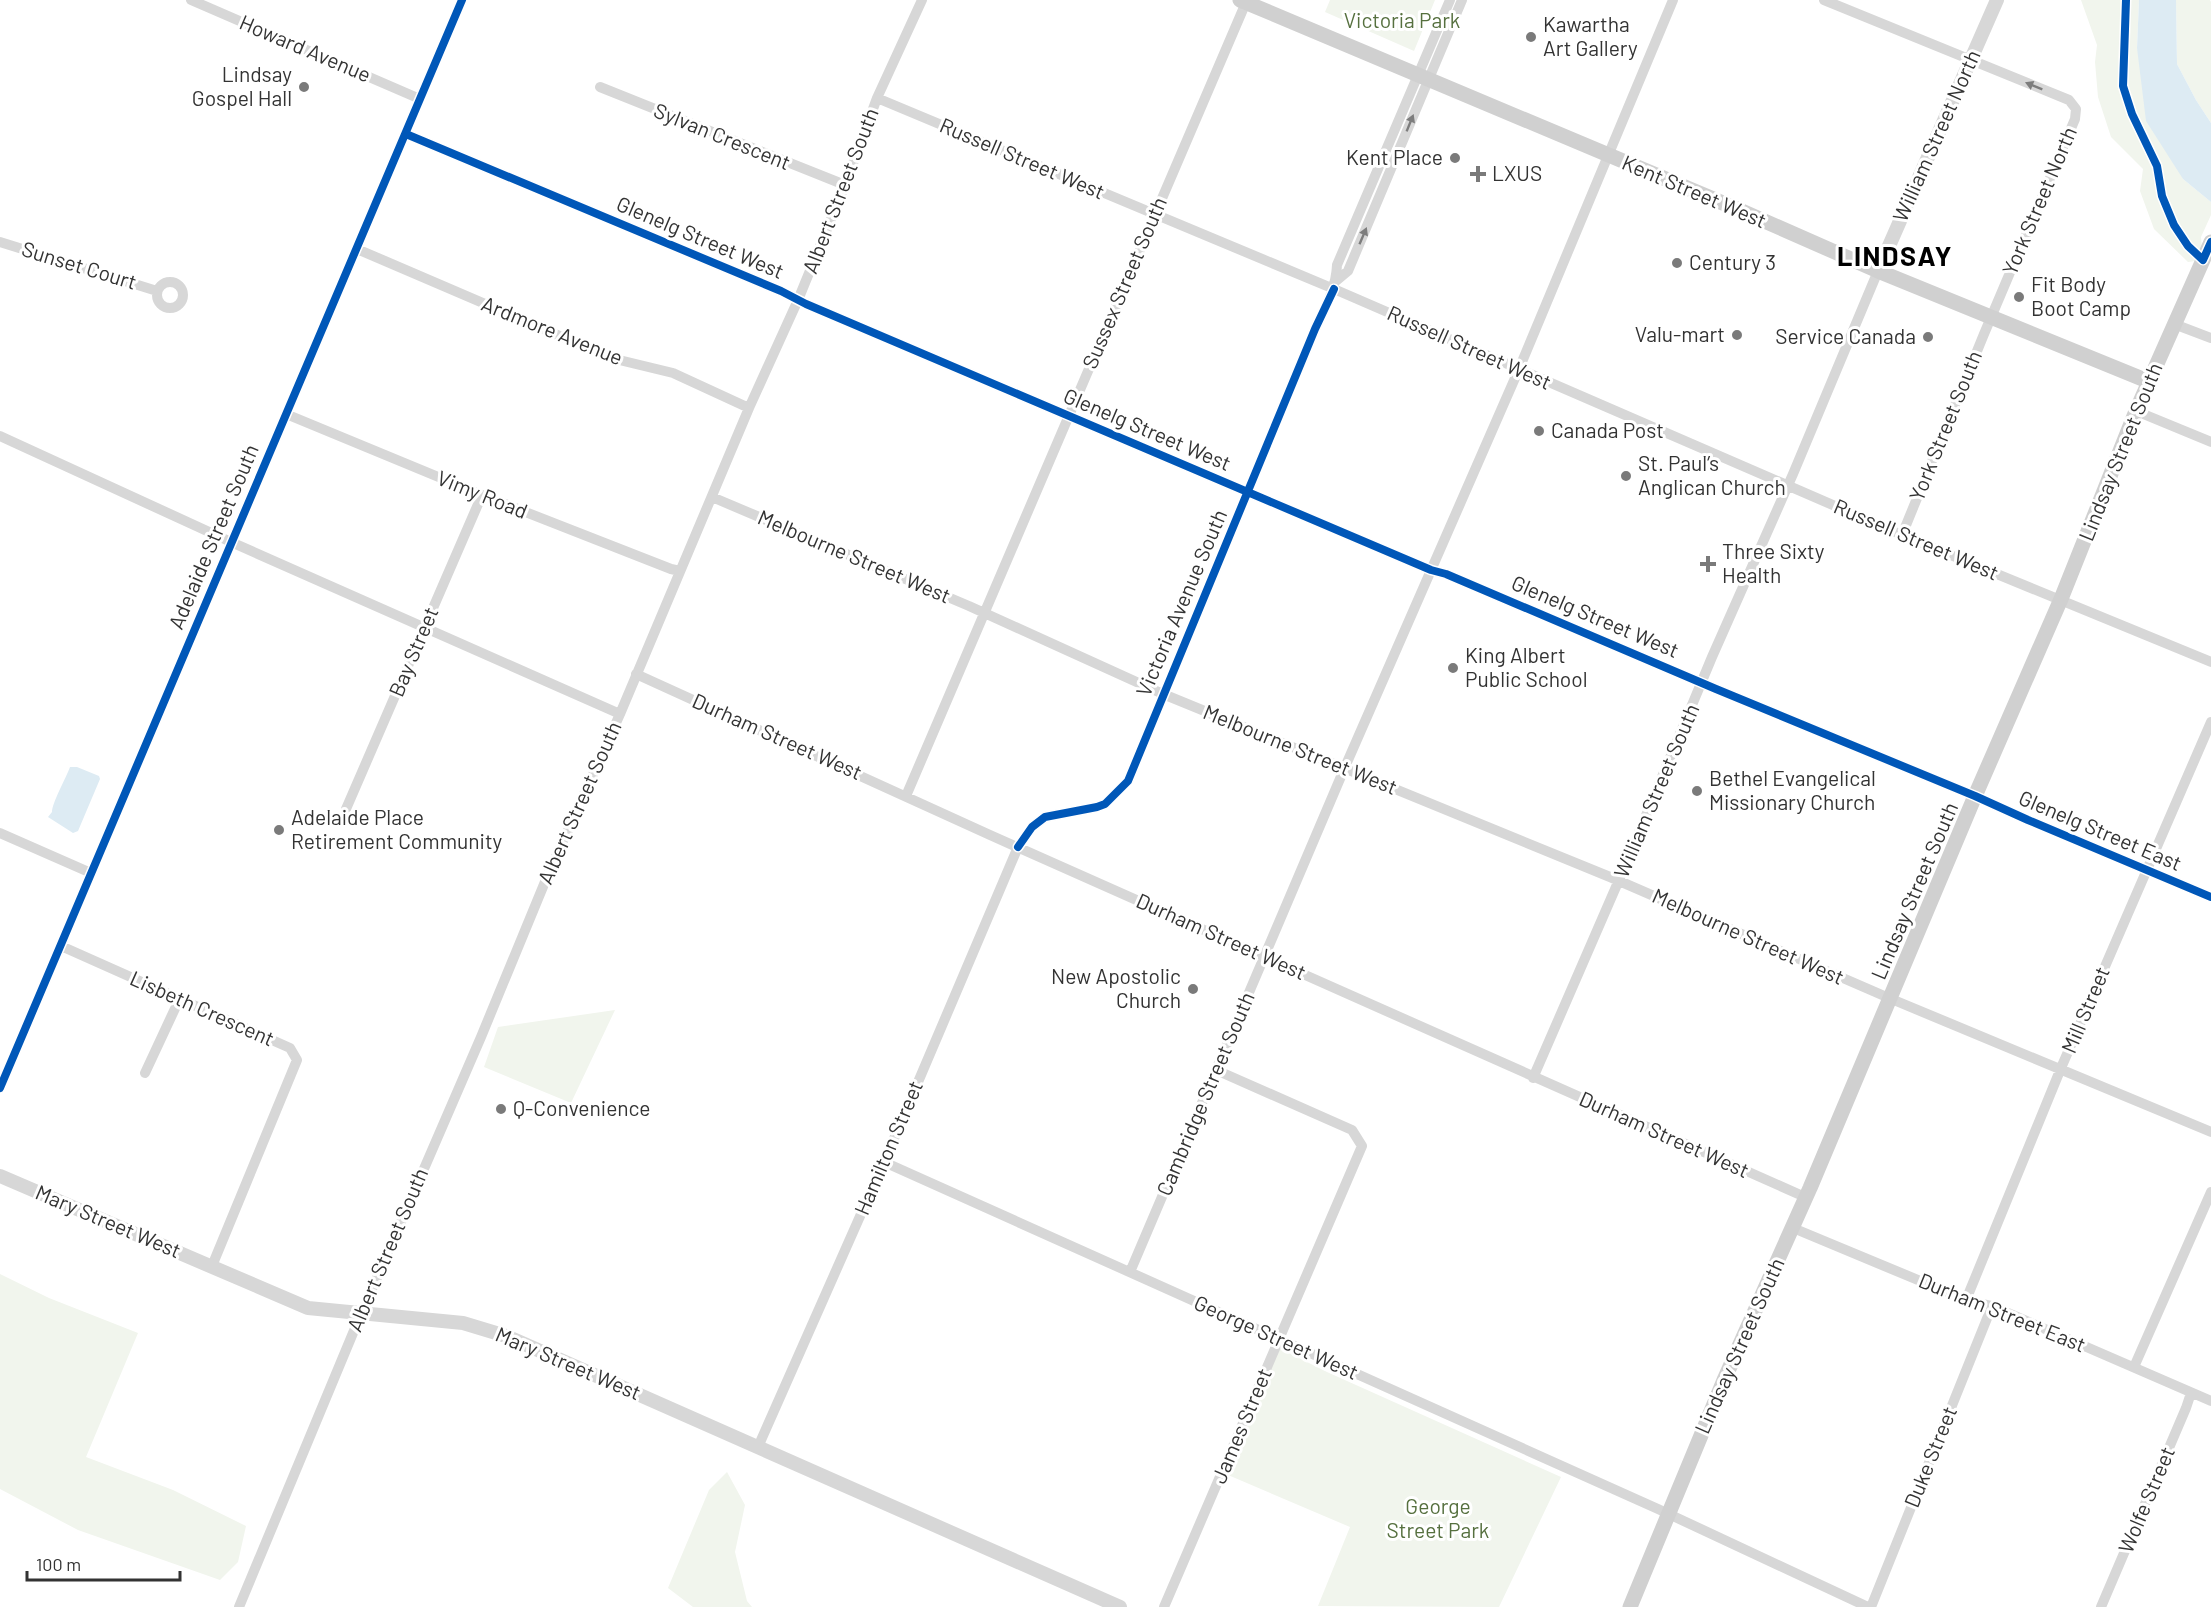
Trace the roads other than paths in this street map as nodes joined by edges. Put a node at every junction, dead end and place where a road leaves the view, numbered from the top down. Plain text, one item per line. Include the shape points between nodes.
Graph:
1 (191, 0) edge
2 (462, 0) edge
3 (922, 0) edge
4 (1450, 0) edge
5 (1462, 0) edge
6 (1673, 0) edge
7 (1824, 0) edge
8 (1996, 0) edge
9 (1244, 1) edge
10 (1971, 61) junction
11 (1423, 78) junction
12 (600, 87) dead end
13 (877, 98) junction
14 (420, 99) junction
15 (406, 134) junction
16 (1607, 155) junction
17 (845, 185) junction
18 (1154, 214) junction
19 (0, 242) edge
20 (2211, 242) edge
21 (357, 249) junction
22 (1878, 271) junction
23 (1335, 285) junction
24 (157, 291) dead end
25 (798, 300) junction
26 (1991, 317) junction
27 (2174, 324) junction
28 (2211, 338) edge
29 (1519, 369) junction
30 (2150, 382) junction
31 (749, 408) junction
32 (2136, 411) junction
33 (286, 414) junction
34 (1069, 414) junction
35 (0, 436) edge
36 (2211, 442) edge
37 (1789, 485) junction
38 (1249, 491) junction
39 (482, 495) junction
40 (712, 497) junction
41 (1902, 535) junction
42 (231, 542) junction
43 (1431, 570) junction
44 (680, 571) junction
45 (2061, 599) junction
46 (984, 613) junction
47 (424, 628) junction
48 (2211, 662) edge
49 (636, 674) junction
50 (1702, 682) junction
51 (1163, 694) junction
52 (620, 714) junction
53 (2211, 722) edge
54 (1345, 767) junction
55 (906, 796) junction
56 (1975, 796) junction
57 (346, 810) dead end
58 (0, 833) edge
59 (1018, 847) junction
60 (2146, 870) junction
61 (91, 873) junction
62 (1619, 880) junction
63 (2211, 897) edge
64 (61, 946) junction
65 (1265, 956) junction
66 (1890, 999) junction
67 (179, 1000) junction
68 (2061, 1068) junction
69 (1216, 1070) junction
70 (145, 1073) dead end
71 (1533, 1078) junction
72 (0, 1088) edge
73 (2211, 1132) edge
74 (884, 1162) junction
75 (0, 1176) edge
76 (2211, 1192) edge
77 (1805, 1197) junction
78 (1793, 1228) junction
79 (212, 1266) junction
80 (1130, 1272) junction
81 (1966, 1300) junction
82 (1992, 1306) junction
83 (361, 1314) junction
84 (1280, 1339) junction
85 (2134, 1367) junction
86 (2191, 1393) junction
87 (2211, 1401) edge
88 (758, 1447) junction
89 (1668, 1514) junction
90 (239, 1607) edge
91 (1120, 1607) edge
92 (1164, 1607) edge
93 (1630, 1607) edge
94 (1869, 1607) edge
95 (2101, 1607) edge

1 - 14 street, Howard Avenue
2 - 14 street, Adelaide Street South
3 - 13 street, Albert Street South
4 - 11 street
5 - 11 street
6 - 16 street, Cambridge Street South
7 - 10 street
8 - 10 street, William Street North
9 - 11 main road, Kent Street West
9 - 18 street, Sussex Street South
10 - 22 street, William Street North
26 -> 10 street, York Street North via 2076,109 2069,100
11 - 16 main road, Kent Street West
11 - 23 street, Victoria Avenue South via 1337,265
12 - 17 street, Sylvan Crescent
13 - 17 street, Albert Street South
13 - 18 street, Russell Street West
14 - 15 street, Adelaide Street South
15 - 21 street, Adelaide Street South
15 - 25 street, Glenelg Street West
16 - 22 main road, Kent Street West
16 - 29 street, Cambridge Street South
17 - 25 street, Albert Street South
18 - 23 street, Russell Street West
18 - 34 street, Sussex Street South
19 - 24 street, Sunset Court
20 - 27 main road, Lindsay Street South
21 - 31 street, Ardmore Avenue via 611,358 673,373
21 - 33 street, Adelaide Street South
22 - 26 main road, Kent Street West
22 - 37 street, William Street South
23 - 29 street, Russell Street West
23 - 38 street, Victoria Avenue South
25 - 31 street, Albert Street South
25 - 34 street, Glenelg Street West
26 - 30 main road, Kent Street West
26 - 41 street, York Street South
27 - 28 street
27 - 30 main road, Lindsay Street South
29 - 37 street, Russell Street West
29 - 43 street, Cambridge Street South
30 - 32 main road, Lindsay Street South
31 - 40 street, Albert Street South
32 - 36 street
32 - 45 main road, Lindsay Street South
33 - 39 street, Vimy Road
33 - 42 street, Adelaide Street South
34 - 38 street, Glenelg Street West
34 - 46 street, Sussex Street South
35 - 42 street
37 - 41 street, Russell Street West
37 - 50 street, William Street South
38 - 43 street, Glenelg Street West
38 - 51 street, Victoria Avenue South
39 - 44 street, Vimy Road
39 - 47 street, Bay Street
40 - 44 street, Albert Street South
40 - 46 street, Melbourne Street West
41 - 45 street, Russell Street West
42 - 47 street
42 - 61 street, Adelaide Street South
43 - 50 street, Glenelg Street West
43 - 54 street, Cambridge Street South
44 - 49 street, Albert Street South
45 - 48 street, Russell Street West
45 - 56 main road, Lindsay Street South
46 - 51 street, Melbourne Street West
46 - 55 street, Sussex Street South
47 - 52 street
47 - 57 street, Bay Street
49 - 52 street, Albert Street South
49 - 55 street, Durham Street West
50 - 56 street, Glenelg Street West
50 - 62 street, William Street South
51 - 54 street, Melbourne Street West
51 - 59 street, Victoria Avenue South via 1128,781 1113,798 1096,807 1045,817
52 - 83 street, Albert Street South
53 - 60 street, Mill Street
54 - 62 street, Melbourne Street West
54 - 65 street, Cambridge Street South
55 - 59 street, Durham Street West
56 - 60 street, Glenelg Street East
56 - 66 main road, Lindsay Street South
58 - 61 street
59 - 65 street, Durham Street West
59 - 74 street, Hamilton Street
60 - 63 street, Glenelg Street East
60 - 68 street, Mill Street
61 - 64 street, Adelaide Street South
62 - 66 street, Melbourne Street West
62 - 71 street, William Street South
64 - 67 street, Lisbeth Crescent
64 - 72 street, Adelaide Street South
65 - 69 street, Cambridge Street South
65 - 71 street, Durham Street West
66 - 68 street, Melbourne Street West
66 - 77 main road, Lindsay Street South
67 - 70 street
67 - 79 street, Lisbeth Crescent via 290,1048 297,1060
68 - 73 street, Melbourne Street West
68 - 81 street, Mill Street
69 - 80 street, Cambridge Street South
69 - 84 street, James Street via 1352,1130 1362,1146
71 - 77 street, Durham Street West
74 - 80 street, George Street West
74 - 88 street, Hamilton Street
75 - 79 street, Mary Street West
76 - 85 street
77 - 78 main road, Lindsay Street South
78 - 81 street, Durham Street East
78 - 89 main road, Lindsay Street South
79 - 83 street, Mary Street West via 308,1308
80 - 84 street, George Street West
81 - 82 street, Durham Street East
82 - 85 street, Durham Street East
82 - 94 street, Duke Street
83 - 88 street, Mary Street West via 463,1323 506,1336
83 - 90 street, Albert Street South
84 - 89 street, George Street West
84 - 92 street, James Street
85 - 86 street, Durham Street East
86 - 87 street, Durham Street East
86 - 95 street, Wolfe Street
88 - 91 street, Mary Street West
89 - 93 main road, Lindsay Street South
89 - 94 street, George Street West

